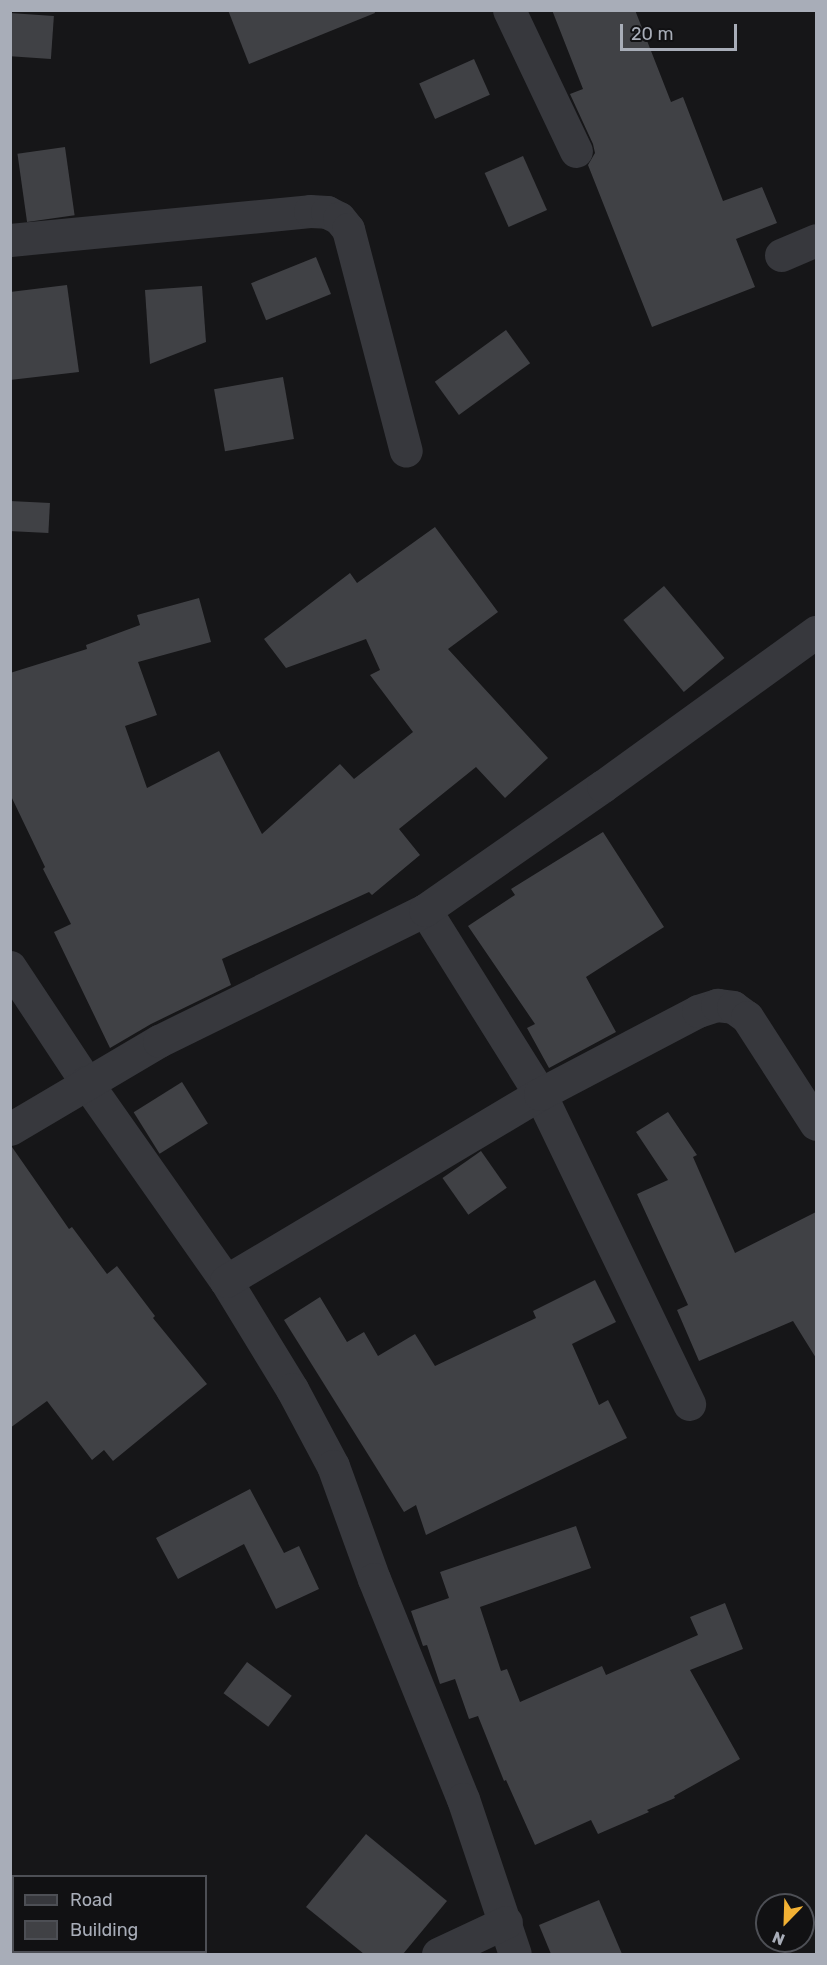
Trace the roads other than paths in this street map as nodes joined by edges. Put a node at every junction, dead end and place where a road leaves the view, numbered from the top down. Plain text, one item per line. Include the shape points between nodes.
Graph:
1 (509, 10) edge
2 (576, 151) dead end
3 (10, 240) edge
4 (816, 240) edge
5 (781, 255) dead end
6 (406, 451) dead end
7 (816, 632) edge
8 (425, 910) junction
9 (10, 967) edge
10 (86, 1082) junction
11 (540, 1094) junction
12 (816, 1125) edge
13 (10, 1129) edge
14 (226, 1281) junction
15 (689, 1404) dead end
16 (506, 1922) junction
17 (438, 1954) edge
18 (515, 1954) edge

1 - 2 street
3 - 6 street via 310,211 327,212 339,218 348,229
4 - 5 street
7 - 8 street
8 - 10 street via 159,1041
8 - 11 street
9 - 10 street
10 - 13 street
10 - 14 street
11 - 12 street via 698,1011 717,1005 734,1006 747,1017
11 - 14 street
11 - 15 street
14 - 16 street via 292,1389 333,1466 463,1799
16 - 17 street
16 - 18 street

